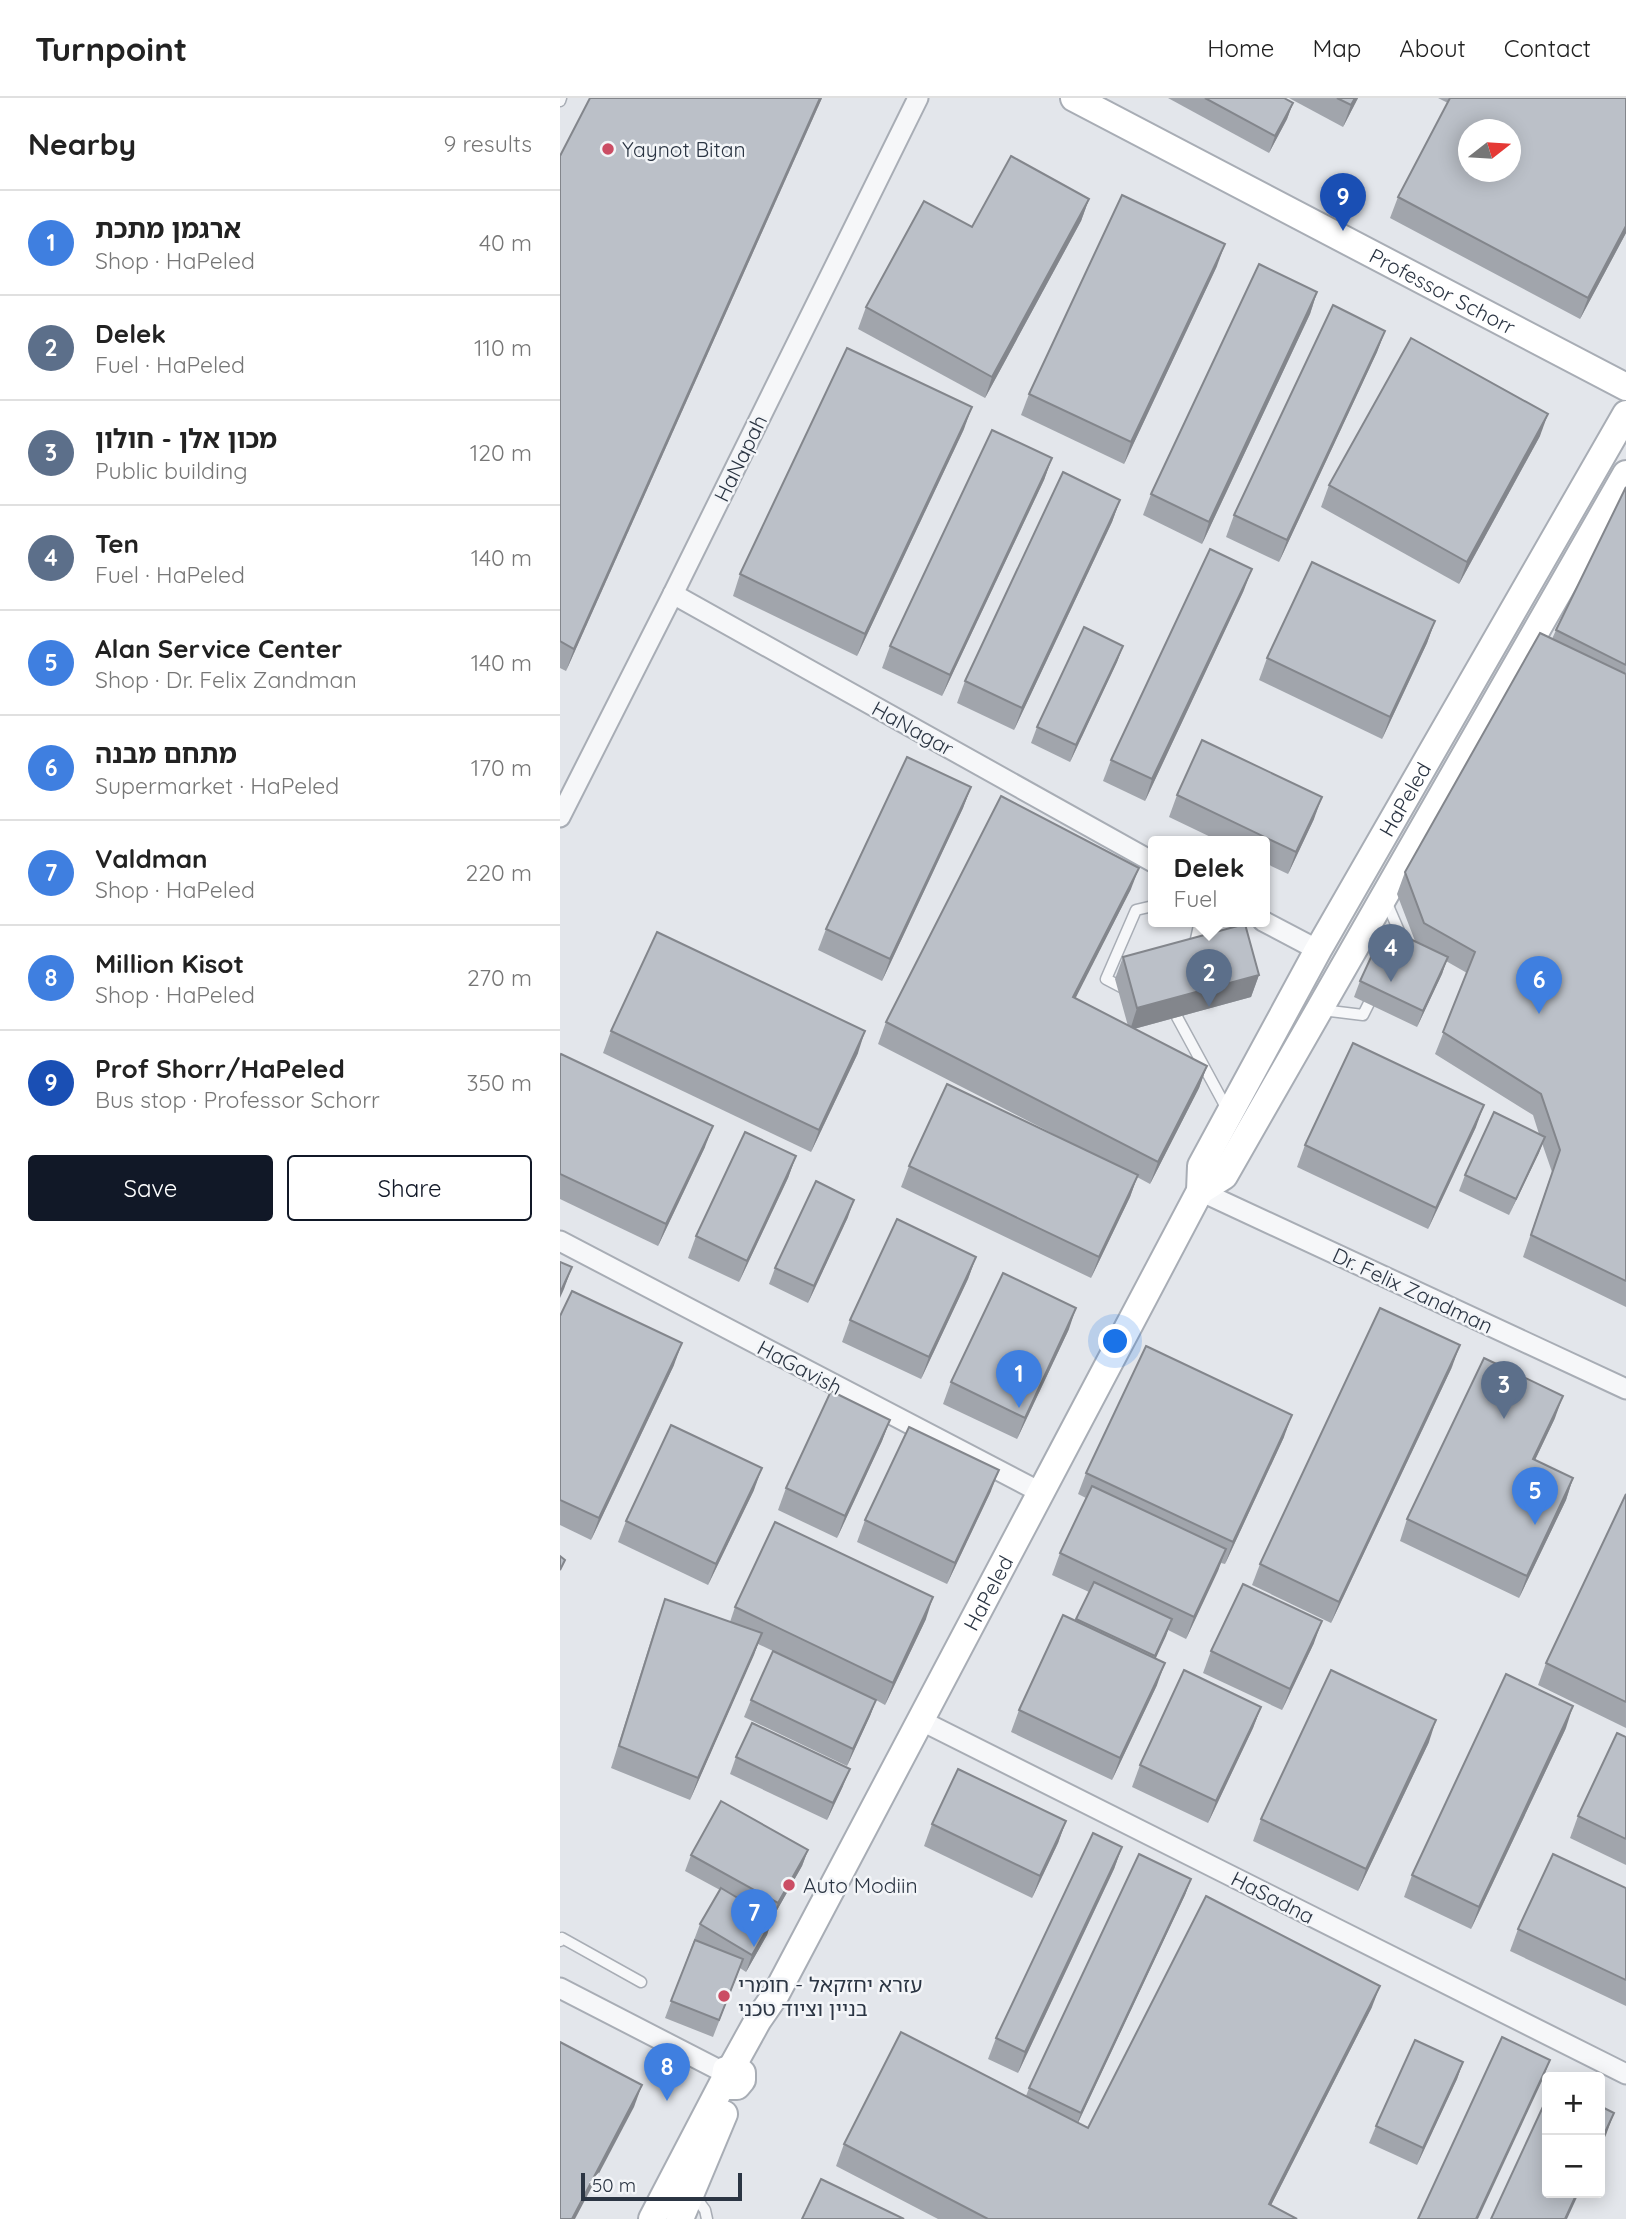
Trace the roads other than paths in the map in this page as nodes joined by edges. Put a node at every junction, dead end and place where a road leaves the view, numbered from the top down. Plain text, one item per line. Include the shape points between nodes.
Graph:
1 (918, 98) edge
2 (1074, 98) edge
3 (1626, 387) edge
4 (1626, 414) edge
5 (1626, 474) edge
6 (673, 594) junction
7 (560, 817) edge
8 (1148, 859) edge
9 (1384, 896) junction
10 (1148, 907) edge
11 (1270, 925) edge
12 (1199, 927) edge
13 (1318, 950) junction
14 (1192, 957) edge
15 (1390, 960) edge
16 (1379, 982) edge
17 (1183, 993) edge
18 (1141, 998) edge
19 (1165, 1010) edge
20 (1318, 1010) junction
21 (1177, 1017) junction
22 (1229, 1114) junction
23 (1199, 1191) junction
24 (560, 1241) edge
25 (1626, 1390) edge
26 (1040, 1492) junction
27 (920, 1720) junction
28 (560, 1941) edge
29 (641, 1982) dead end
30 (560, 1987) edge
31 (1626, 2074) edge
32 (732, 2076) junction
33 (692, 2193) junction
34 (652, 2219) edge
35 (680, 2219) edge
36 (707, 2219) edge

1 - 6 street, HaNapah
2 - 3 street, Professor Schorr
4 - 13 street, HaPeled
5 - 9 street, HaPeled via 1525,664
6 - 7 street, HaNapah
6 - 8 street, HaNagar
9 - 15 lane via 1402,938
9 - 20 street, HaPeled
10 - 18 lane via 1136,910 1106,979
11 - 13 street
12 - 14 lane
13 - 22 street, HaPeled
16 - 20 lane via 1363,1015
17 - 21 lane
19 - 21 lane
20 - 23 street, HaPeled via 1224,1176
21 - 22 lane
22 - 23 street, HaPeled via 1201,1166
23 - 25 street, Dr. Felix Zandman
23 - 26 street, HaPeled
24 - 26 street, HaGavish
26 - 27 street, HaPeled
27 - 31 street, HaSadna
27 - 32 street, HaPeled
28 - 29 lane via 562,1938
30 - 32 street
32 - 33 street, HaPeled
32 - 34 street, HaPeled
33 - 35 street, HaPeled
33 - 36 lane

